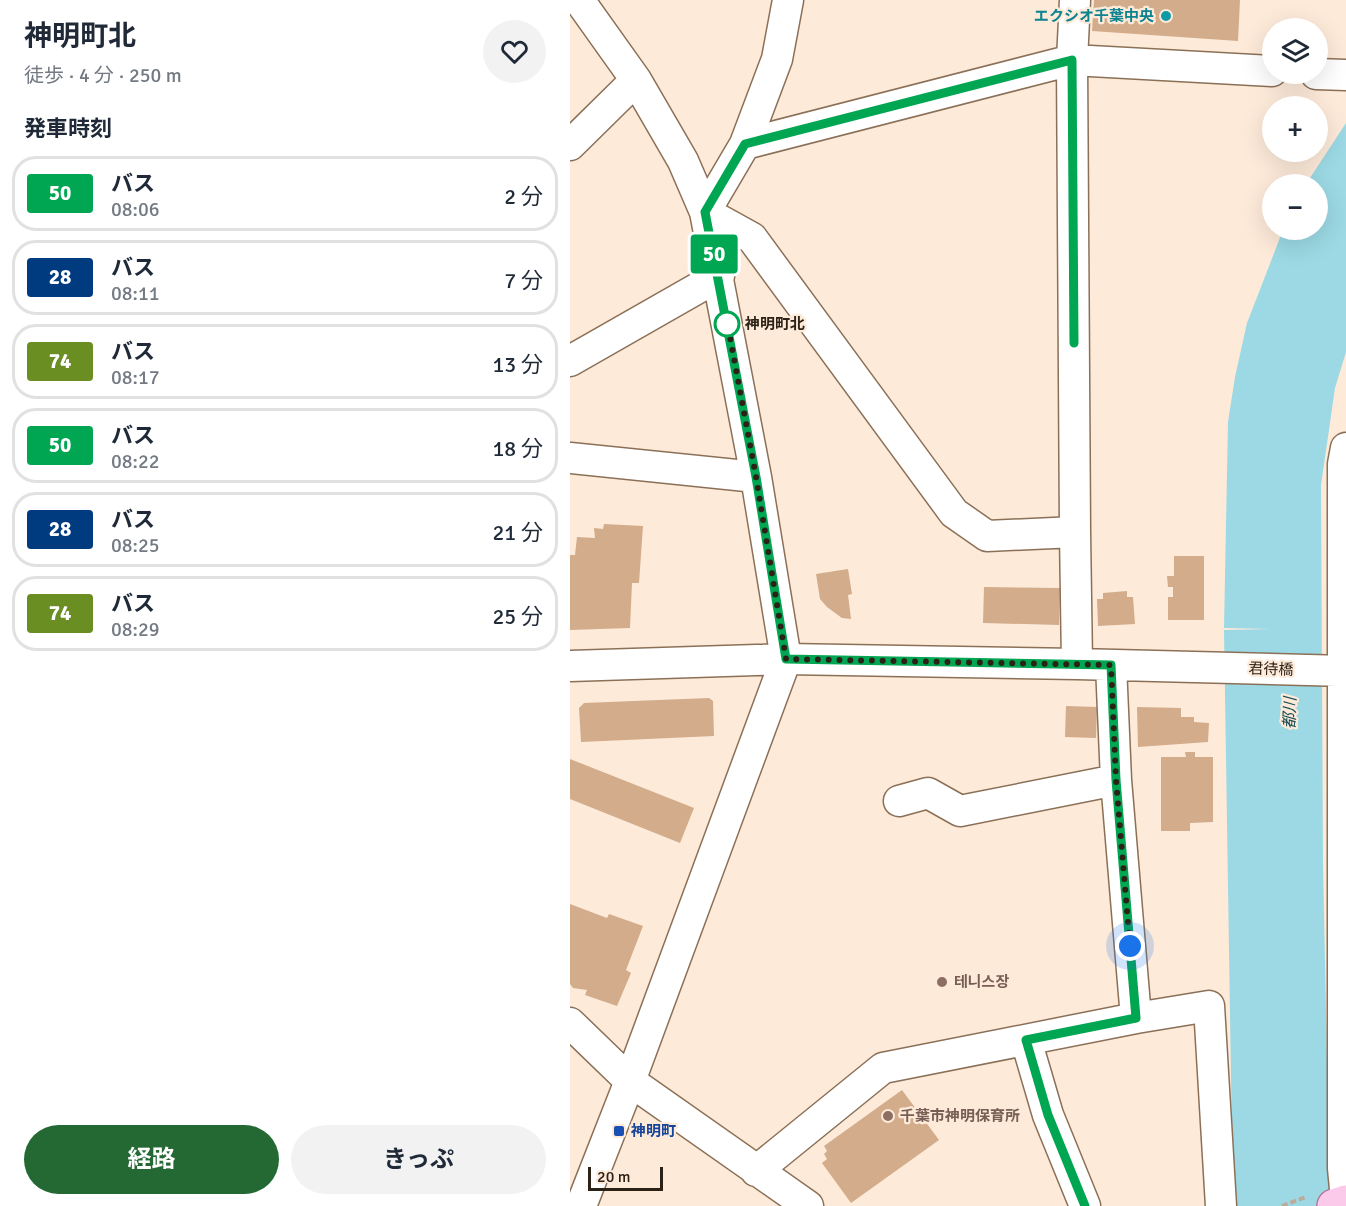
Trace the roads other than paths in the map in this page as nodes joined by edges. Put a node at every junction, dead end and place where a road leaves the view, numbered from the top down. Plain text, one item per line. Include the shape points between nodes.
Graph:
1 (788, 0) edge
2 (1075, 0) edge
3 (587, 2) edge
4 (1072, 60) junction
5 (1262, 70) edge
6 (1328, 74) edge
7 (1346, 75) edge
8 (636, 80) junction
9 (745, 144) junction
10 (570, 145) edge
11 (705, 212) junction
12 (718, 276) junction
13 (570, 361) edge
14 (1346, 448) edge
15 (570, 458) edge
16 (756, 477) junction
17 (1074, 532) junction
18 (786, 659) junction
19 (1077, 663) junction
20 (1111, 665) junction
21 (1344, 671) edge
22 (572, 674) edge
23 (1116, 780) junction
24 (899, 801) dead end
25 (1136, 1018) junction
26 (570, 1023) edge
27 (1026, 1040) junction
28 (630, 1081) junction
29 (756, 1171) junction
30 (1346, 1200) edge
31 (581, 1206) edge
32 (808, 1206) edge
33 (1085, 1206) edge
34 (1221, 1206) edge
35 (1334, 1206) edge

1 - 9 street via 777,58
2 - 4 street
3 - 8 street
4 - 5 street
4 - 9 street
4 - 17 street
6 - 7 street
8 - 10 street
8 - 11 street via 683,161
9 - 11 street
11 - 12 street
11 - 17 street via 752,238 954,513 987,536
12 - 13 street
12 - 16 street
14 - 21 street
15 - 16 street
16 - 18 street
17 - 19 street
18 - 19 street, 君待橋
18 - 22 street, 君待橋
18 - 28 street
19 - 20 street, 君待橋
20 - 21 street, 君待橋
20 - 23 street
21 - 30 street
23 - 24 street via 960,811 928,794
23 - 25 street
25 - 27 street
25 - 34 street via 1209,1006
26 - 28 street
27 - 29 street via 883,1068
27 - 33 street via 1048,1115
28 - 29 street
28 - 31 street
29 - 32 street
30 - 35 main road

